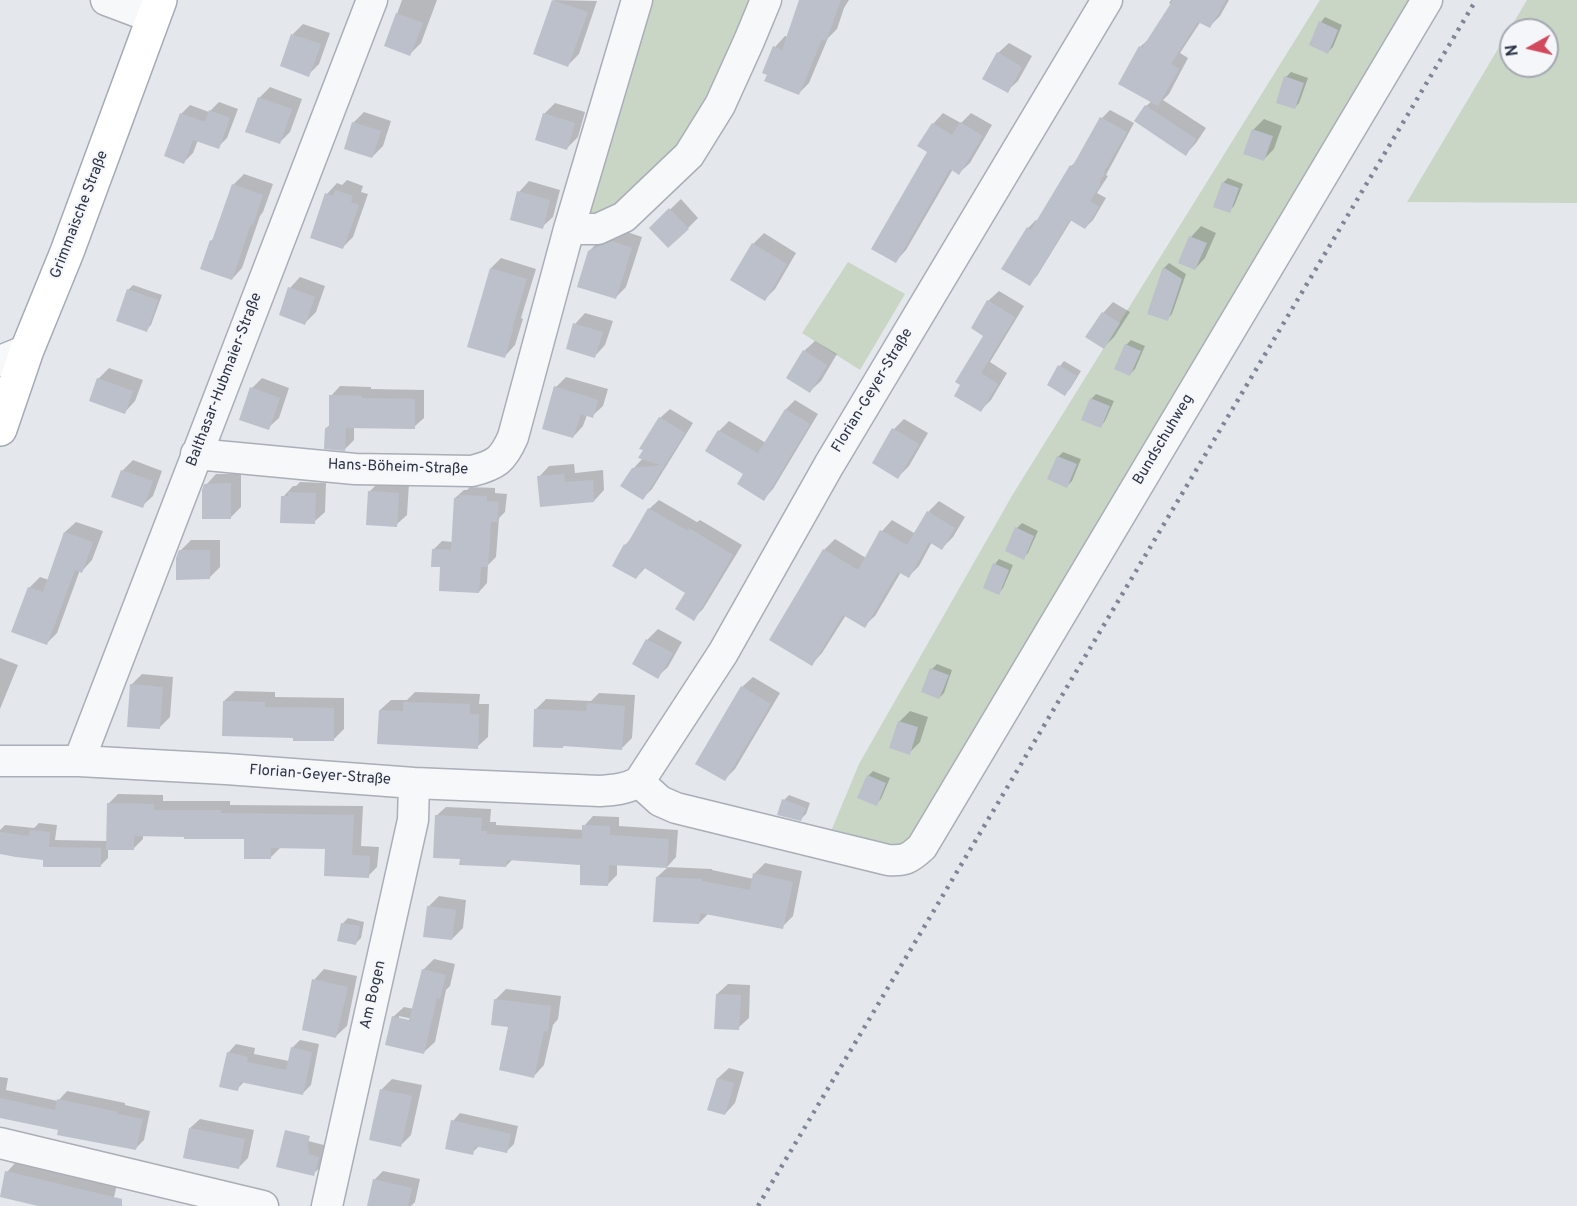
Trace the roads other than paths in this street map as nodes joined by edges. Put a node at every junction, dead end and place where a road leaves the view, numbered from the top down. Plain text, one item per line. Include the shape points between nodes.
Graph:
1 (106, 0) edge
2 (372, 0) edge
3 (637, 0) edge
4 (766, 0) edge
5 (1107, 0) edge
6 (1426, 0) edge
7 (157, 9) edge
8 (569, 229) junction
9 (13, 355) edge
10 (0, 429) edge
11 (196, 454) junction
12 (79, 760) junction
13 (0, 761) edge
14 (639, 782) junction
15 (414, 783) junction
16 (0, 1143) edge
17 (263, 1206) edge
18 (327, 1206) edge

1 - 7 street
2 - 11 street, Balthasar-Hubmaier-Straße
3 - 8 street, Hans-Böheim-Straße
4 - 8 street via 720,105 689,155 624,217 598,229
5 - 14 street, Florian-Geyer-Straße via 835,455 723,652
6 - 14 street, Bundschuhweg via 922,847 910,858 888,860 676,808 660,801
7 - 9 main road, Grimmaische Straße via 67,252
8 - 11 street, Hans-Böheim-Straße via 513,437 507,451 490,466 472,471 355,469
9 - 10 main road, Grimmaische Straße
11 - 12 street, Balthasar-Hubmaier-Straße
12 - 13 street, Florian-Geyer-Straße
12 - 15 street, Florian-Geyer-Straße
14 - 15 street, Florian-Geyer-Straße via 620,790 600,791
15 - 18 street, Am Bogen via 412,820
16 - 17 street

